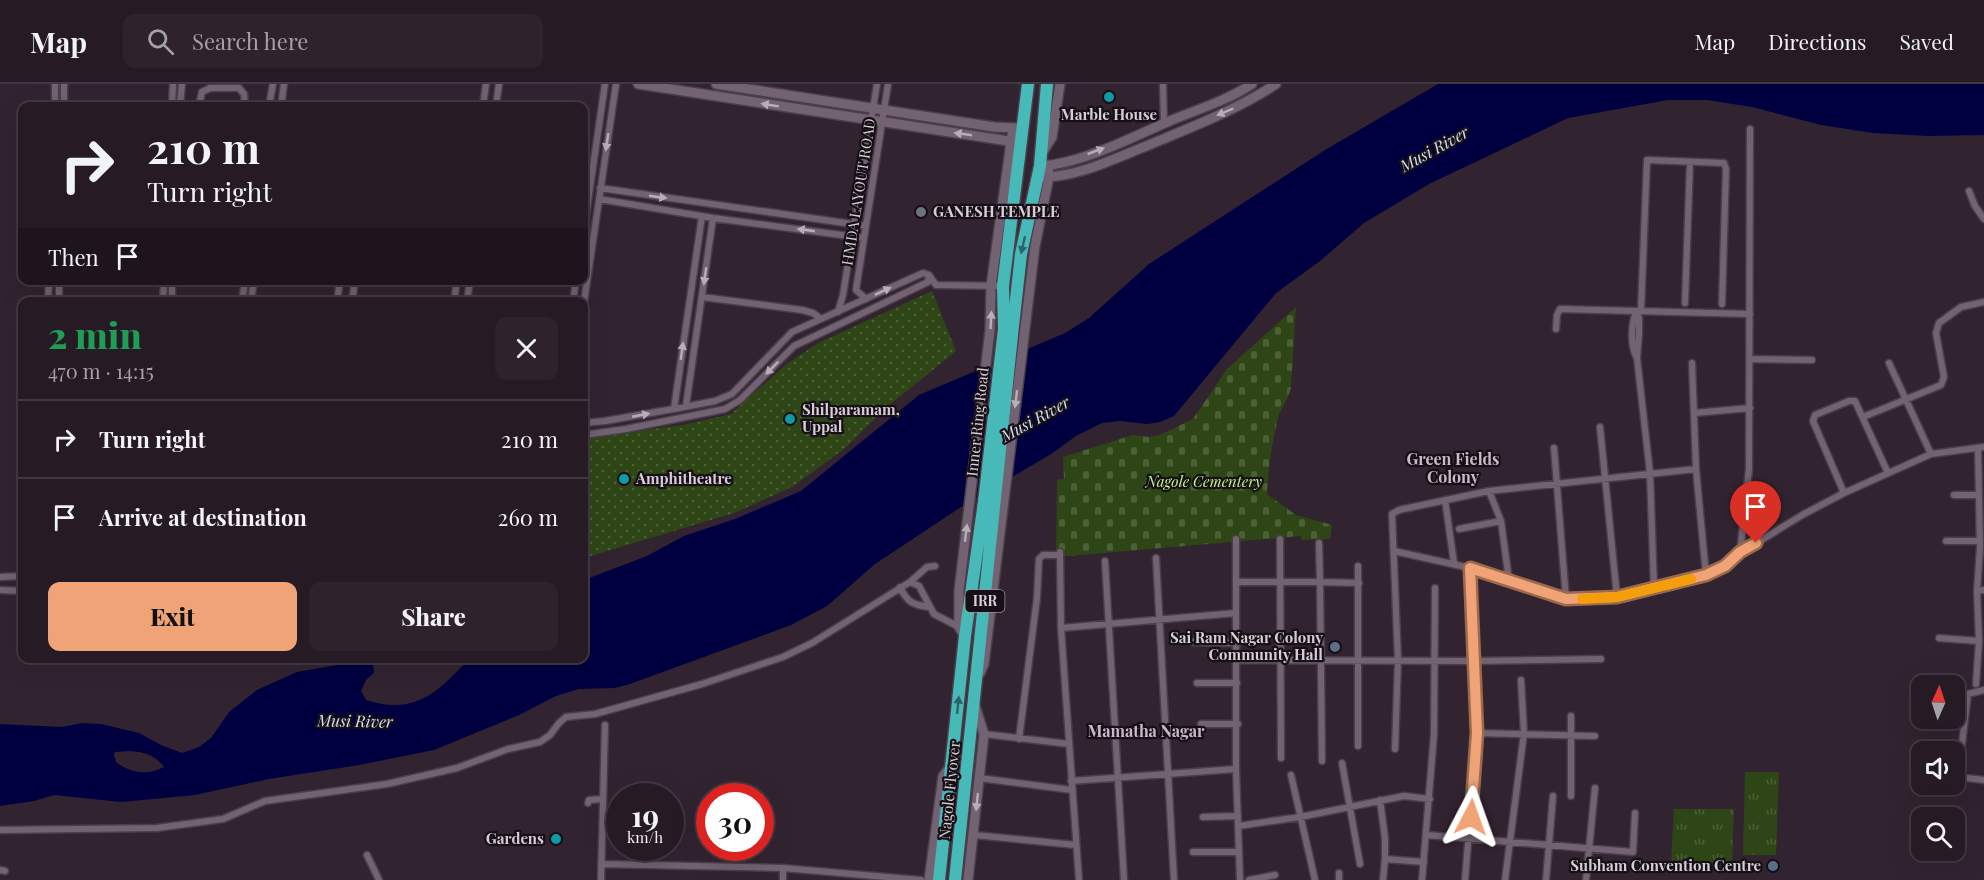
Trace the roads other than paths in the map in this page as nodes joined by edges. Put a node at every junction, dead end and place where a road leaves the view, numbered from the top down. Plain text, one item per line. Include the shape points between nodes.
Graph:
1 (55, 84) edge
2 (64, 84) edge
3 (172, 84) edge
4 (182, 84) edge
5 (273, 84) edge
6 (284, 84) edge
7 (486, 84) edge
8 (499, 84) edge
9 (605, 84) edge
10 (616, 84) edge
11 (638, 84) edge
12 (716, 84) edge
13 (877, 84) edge
14 (888, 84) edge
15 (1028, 84) edge
16 (1047, 84) edge
17 (1060, 84) edge
18 (1163, 84) edge
19 (1252, 84) edge
20 (1276, 84) edge
21 (55, 102) edge
22 (64, 102) edge
23 (172, 102) edge
24 (180, 102) edge
25 (201, 102) edge
26 (245, 102) edge
27 (270, 102) edge
28 (282, 102) edge
29 (484, 102) edge
30 (497, 102) edge
31 (873, 108) junction
32 (884, 110) junction
33 (871, 120) junction
34 (882, 123) junction
35 (1164, 124) junction
36 (1018, 128) junction
37 (1750, 129) dead end
38 (1016, 143) junction
39 (1042, 153) junction
40 (1690, 162) junction
41 (1044, 171) junction
42 (600, 188) junction
43 (1968, 191) dead end
44 (599, 199) junction
45 (588, 201) edge
46 (723, 207) junction
47 (702, 216) junction
48 (713, 218) junction
49 (722, 218) junction
50 (1984, 219) edge
51 (855, 225) junction
52 (866, 226) junction
53 (853, 236) junction
54 (864, 238) junction
55 (588, 275) edge
56 (929, 275) junction
57 (997, 286) junction
58 (702, 297) junction
59 (866, 299) junction
60 (1984, 302) edge
61 (1686, 303) dead end
62 (1722, 304) dead end
63 (1638, 311) junction
64 (838, 312) junction
65 (1750, 314) junction
66 (821, 319) junction
67 (1556, 329) dead end
68 (781, 343) junction
69 (794, 346) junction
70 (1750, 359) junction
71 (1812, 360) dead end
72 (1692, 363) dead end
73 (1889, 363) dead end
74 (679, 372) junction
75 (691, 375) junction
76 (1906, 400) junction
77 (686, 406) junction
78 (1750, 408) junction
79 (674, 409) junction
80 (1694, 413) junction
81 (1863, 417) junction
82 (588, 423) edge
83 (1600, 427) dead end
84 (588, 434) edge
85 (1554, 448) dead end
86 (1981, 448) edge
87 (1931, 454) junction
88 (1696, 469) junction
89 (1650, 473) junction
90 (1888, 473) junction
91 (1604, 478) junction
92 (1557, 482) junction
93 (1489, 491) junction
94 (1844, 493) junction
95 (1954, 495) dead end
96 (1979, 495) junction
97 (990, 500) junction
98 (1444, 500) junction
99 (1501, 521) junction
100 (1458, 529) dead end
101 (1236, 539) dead end
102 (1280, 539) dead end
103 (1946, 541) dead end
104 (1980, 541) junction
105 (1319, 543) dead end
106 (1394, 551) junction
107 (1740, 552) junction
108 (1156, 558) dead end
109 (1105, 561) dead end
110 (1454, 563) junction
111 (935, 566) dead end
112 (1359, 566) dead end
113 (1470, 568) junction
114 (1706, 575) junction
115 (18, 576) edge
116 (0, 577) edge
117 (1509, 580) junction
118 (910, 582) junction
119 (1236, 582) junction
120 (1281, 582) junction
121 (1320, 582) junction
122 (1359, 583) junction
123 (900, 587) junction
124 (1435, 588) dead end
125 (1654, 588) junction
126 (0, 590) edge
127 (18, 591) edge
128 (1981, 591) edge
129 (1617, 597) junction
130 (1566, 599) junction
131 (929, 607) junction
132 (1236, 613) junction
133 (1160, 619) junction
134 (1109, 623) junction
135 (1061, 628) junction
136 (962, 631) junction
137 (1939, 638) dead end
138 (1979, 641) junction
139 (1193, 642) dead end
140 (1238, 643) junction
141 (1601, 659) dead end
142 (1237, 660) junction
143 (1280, 660) junction
144 (1320, 660) junction
145 (1358, 660) junction
146 (1398, 660) junction
147 (1435, 660) junction
148 (1473, 661) junction
149 (1981, 670) edge
150 (1521, 680) dead end
151 (976, 682) junction
152 (1197, 683) dead end
153 (1237, 683) junction
154 (1976, 684) dead end
155 (1984, 690) edge
156 (974, 704) junction
157 (1571, 716) dead end
158 (1201, 724) dead end
159 (1238, 724) junction
160 (605, 725) dead end
161 (1477, 733) junction
162 (1524, 733) junction
163 (984, 734) junction
164 (1571, 736) junction
165 (1595, 736) dead end
166 (1019, 739) junction
167 (1069, 744) junction
168 (1358, 746) dead end
169 (1395, 748) dead end
170 (1281, 758) dead end
171 (1322, 760) dead end
172 (1341, 763) dead end
173 (952, 764) junction
174 (1236, 769) junction
175 (1169, 773) junction
176 (1291, 775) dead end
177 (1119, 777) junction
178 (979, 778) junction
179 (1984, 780) edge
180 (1071, 781) junction
181 (1595, 788) dead end
182 (1072, 790) junction
183 (1553, 796) dead end
184 (1571, 796) dead end
185 (602, 799) junction
186 (1430, 799) junction
187 (1380, 800) junction
188 (588, 803) dead end
189 (1349, 807) junction
190 (1635, 813) dead end
191 (1238, 816) junction
192 (1203, 817) dead end
193 (1300, 818) junction
194 (1238, 826) junction
195 (0, 830) edge
196 (974, 835) junction
197 (1426, 835) junction
198 (1469, 838) junction
199 (1510, 842) junction
200 (1076, 845) junction
201 (1549, 845) junction
202 (1590, 849) junction
203 (1193, 852) dead end
204 (1239, 852) junction
205 (367, 855) dead end
206 (1385, 859) junction
207 (1424, 862) junction
208 (601, 864) junction
209 (1360, 864) dead end
210 (783, 868) junction
211 (1275, 875) dead end
212 (598, 879) edge
213 (379, 880) edge
214 (783, 880) edge
215 (921, 880) edge
216 (929, 880) edge
217 (939, 880) edge
218 (955, 880) edge
219 (968, 880) edge
220 (1079, 880) edge
221 (1124, 880) edge
222 (1174, 880) edge
223 (1240, 880) edge
224 (1249, 880) edge
225 (1315, 880) edge
226 (1383, 880) edge
227 (1422, 880) edge
228 (1465, 880) edge
229 (1505, 880) edge
230 (1545, 880) edge
231 (1587, 880) edge

1 - 21 street
2 - 22 street
3 - 23 street
4 - 24 street
5 - 27 street
6 - 28 street
7 - 29 street
8 - 30 street
9 - 45 street
10 -> 42 street
33 -> 11 street
12 - 31 street
13 - 31 street
14 - 32 street, HMDA LAYOUT ROAD
15 - 36 highway, Inner Ring Road / IRR
16 - 39 highway, Inner Ring Road / IRR
17 - 39 street via 1052,137
18 - 35 street
19 - 35 street
20 -> 41 street via 1244,104 1076,172
25 - 26 street via 202,92 210,88 239,88
31 - 32 street
31 - 33 street
32 - 34 street, HMDA LAYOUT ROAD
32 - 36 street via 994,128
33 - 34 street
33 - 51 street
38 -> 34 street
34 - 52 street, HMDA LAYOUT ROAD
41 -> 35 street
36 - 38 highway, Inner Ring Road / IRR
37 - 65 street
38 - 57 highway, Inner Ring Road / IRR
39 - 41 highway, Inner Ring Road / IRR
40 - 61 street
40 - 62 street via 1724,163 1726,170
40 - 63 street via 1647,160
41 -> 97 highway, Inner Ring Road / IRR via 1021,254
41 -> 151 street via 984,664
42 - 44 street
42 -> 46 street
43 - 50 street
44 - 47 street
44 - 55 street
46 - 49 street
46 - 51 street
47 - 48 street
74 -> 47 street
48 - 49 street
48 -> 58 street
53 -> 49 street
51 - 52 street
51 - 53 street
52 - 54 street, HMDA LAYOUT ROAD
53 - 54 street
53 - 64 street
54 - 59 street, HMDA LAYOUT ROAD via 856,290
56 - 57 street via 936,285
59 -> 56 street via 922,273
56 - 69 street via 928,282
57 - 97 highway, Inner Ring Road / IRR via 1004,329
136 -> 57 street via 959,591
58 - 66 street via 802,310
58 - 75 street
59 - 64 street
60 - 76 street via 1961,307 1939,323 1936,333 1943,381
63 - 65 street
63 - 67 street via 1560,309
63 - 89 street via 1637,358
64 - 66 street
65 - 70 street
66 - 68 street via 792,332
68 - 69 street
68 - 77 street via 732,394
69 -> 84 street via 725,410
70 - 71 street
70 - 78 street
72 - 80 street
73 - 76 street
74 - 75 street
74 - 79 street
75 - 77 street
76 - 81 street
76 - 87 street
77 - 79 street
78 - 80 street
78 - 107 street via 1749,469
82 -> 79 street
80 - 88 street
81 - 90 street
81 - 94 street via 1853,400 1813,419
83 - 91 street
85 - 92 street
86 - 87 street
86 - 96 street
87 - 90 street
88 - 89 street
88 - 114 street
89 - 91 street
89 - 125 street
90 - 94 street
91 - 92 street
91 - 129 street
92 - 93 street
92 - 130 street
93 - 98 street
93 - 99 street
94 - 107 street
95 - 96 street
96 - 104 street
97 - 136 highway, Inner Ring Road / IRR
97 - 151 highway, Inner Ring Road / IRR
98 - 106 street via 1392,514
98 - 110 street
99 - 100 street
99 - 117 street
101 - 119 street
102 - 120 street
103 - 104 street
104 - 128 street
105 - 121 street
106 - 110 street
106 - 146 street
107 - 114 street via 1725,566
108 - 133 street
109 - 134 street
110 - 113 street
111 - 118 street via 927,567
112 - 122 street
113 - 117 street
113 - 148 street
114 - 125 street
115 - 116 street
117 - 130 street
118 - 123 street
118 - 131 street via 919,586
119 - 120 street
119 - 132 street
120 - 121 street
120 - 143 street
121 - 122 street
121 - 144 street
122 - 145 street
123 - 131 street via 905,599
123 - 195 street via 783,657 595,714 566,717 540,742 458,768 387,784 265,801 223,819 190,824
124 - 147 street
125 - 129 street
126 - 127 street
128 - 138 street
129 - 130 street
131 - 136 street via 934,615
132 - 133 street
132 - 140 street
133 - 134 street
133 - 175 street
134 - 135 street
134 - 177 street
135 - 166 street via 1060,554 1043,555 1039,560
135 - 167 street
173 -> 136 highway, Inner Ring Road / IRR
137 - 138 street
138 - 149 street
139 - 140 street
140 - 142 street
141 - 148 street
142 - 143 street
142 - 153 street
143 - 144 street
143 - 170 street
144 - 145 street
144 - 171 street
145 - 146 street
145 - 168 street
146 - 147 street
146 - 169 street
147 - 148 street
147 - 186 street
148 - 161 street
149 - 154 street
150 - 162 street
151 - 156 highway, Inner Ring Road / IRR
152 - 153 street
153 - 159 street
155 - 179 street via 1968,693 1958,777
156 - 163 street
156 - 218 highway, Nagole Flyover / IRR
157 - 164 street
158 - 159 street
159 - 174 street
160 - 185 street
161 - 162 street
161 - 198 street
162 - 164 street
162 - 199 street
163 - 166 street
163 - 178 street
164 - 165 street
164 - 184 street
166 - 167 street
167 - 180 street
172 - 189 street
173 - 216 street via 943,776
173 - 217 highway, Nagole Flyover / IRR
174 - 175 street
174 - 191 street
175 - 177 street
175 - 222 street
176 - 193 street
177 - 180 street
177 - 221 street
178 - 182 street
178 -> 196 street
180 - 182 street
181 - 202 street
182 - 200 street
183 - 201 street
185 - 188 street
185 - 208 street
186 - 187 street via 1404,796
186 - 197 street
187 - 189 street
187 - 206 street
189 - 193 street
189 - 209 street
190 - 202 street via 1633,852
191 - 192 street
191 - 194 street
193 - 194 street
193 - 225 street
194 - 204 street
196 - 200 street
196 - 219 street
197 - 198 street
197 - 207 street
198 - 199 street
198 - 228 street
199 - 201 street
199 - 229 street
200 - 220 street
201 - 202 street
201 - 230 street
202 - 231 street
203 - 204 street
204 - 223 street
205 - 213 street
206 - 207 street
206 - 226 street
207 - 227 street
208 - 210 street
208 - 212 street
210 - 214 street
210 - 215 street
211 - 224 street

